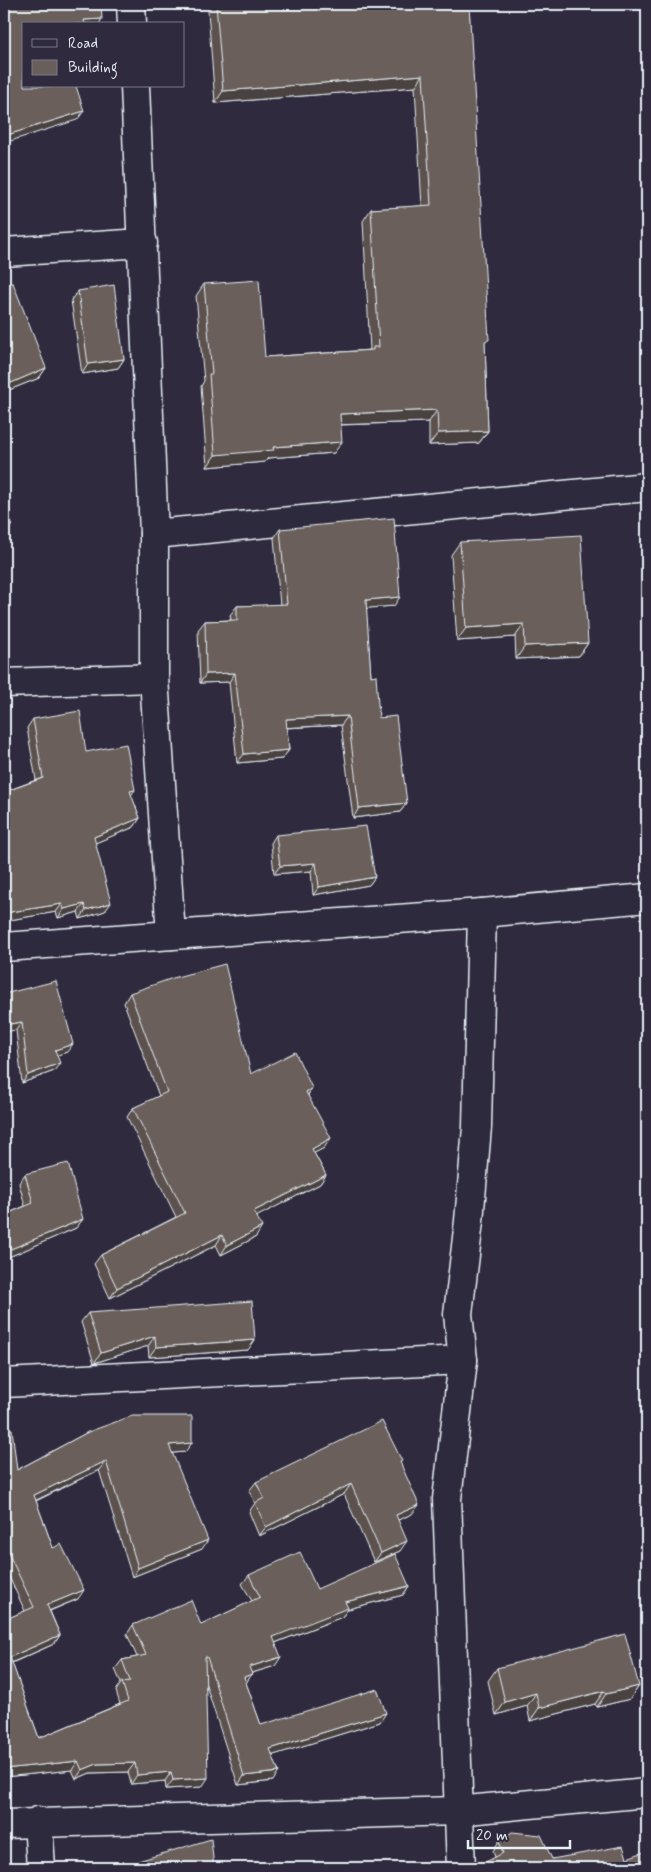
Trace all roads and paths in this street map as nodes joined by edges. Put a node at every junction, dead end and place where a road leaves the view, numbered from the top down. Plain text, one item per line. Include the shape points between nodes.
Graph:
1 (131, 4) edge
2 (132, 22) edge
3 (135, 88) edge
4 (143, 243) junction
5 (4, 252) edge
6 (647, 487) edge
7 (154, 534) junction
8 (154, 678) junction
9 (4, 683) edge
10 (647, 898) edge
11 (482, 913) junction
12 (171, 936) junction
13 (4, 947) edge
14 (464, 1360) junction
15 (4, 1383) edge
16 (647, 1793) edge
17 (457, 1810) junction
18 (38, 1821) junction
19 (4, 1824) edge
20 (41, 1868) edge
21 (461, 1868) edge

1 - 2 street
3 - 4 street
4 - 5 street
4 - 7 street
6 - 7 street
7 - 8 street
8 - 9 street
8 - 12 street
10 - 11 street
11 - 12 street
11 - 14 street via 477,1127 458,1319
12 - 13 street
14 - 15 street
14 - 17 street via 447,1500
16 - 17 street
17 - 18 street
17 - 21 street
18 - 19 street
18 - 20 street

